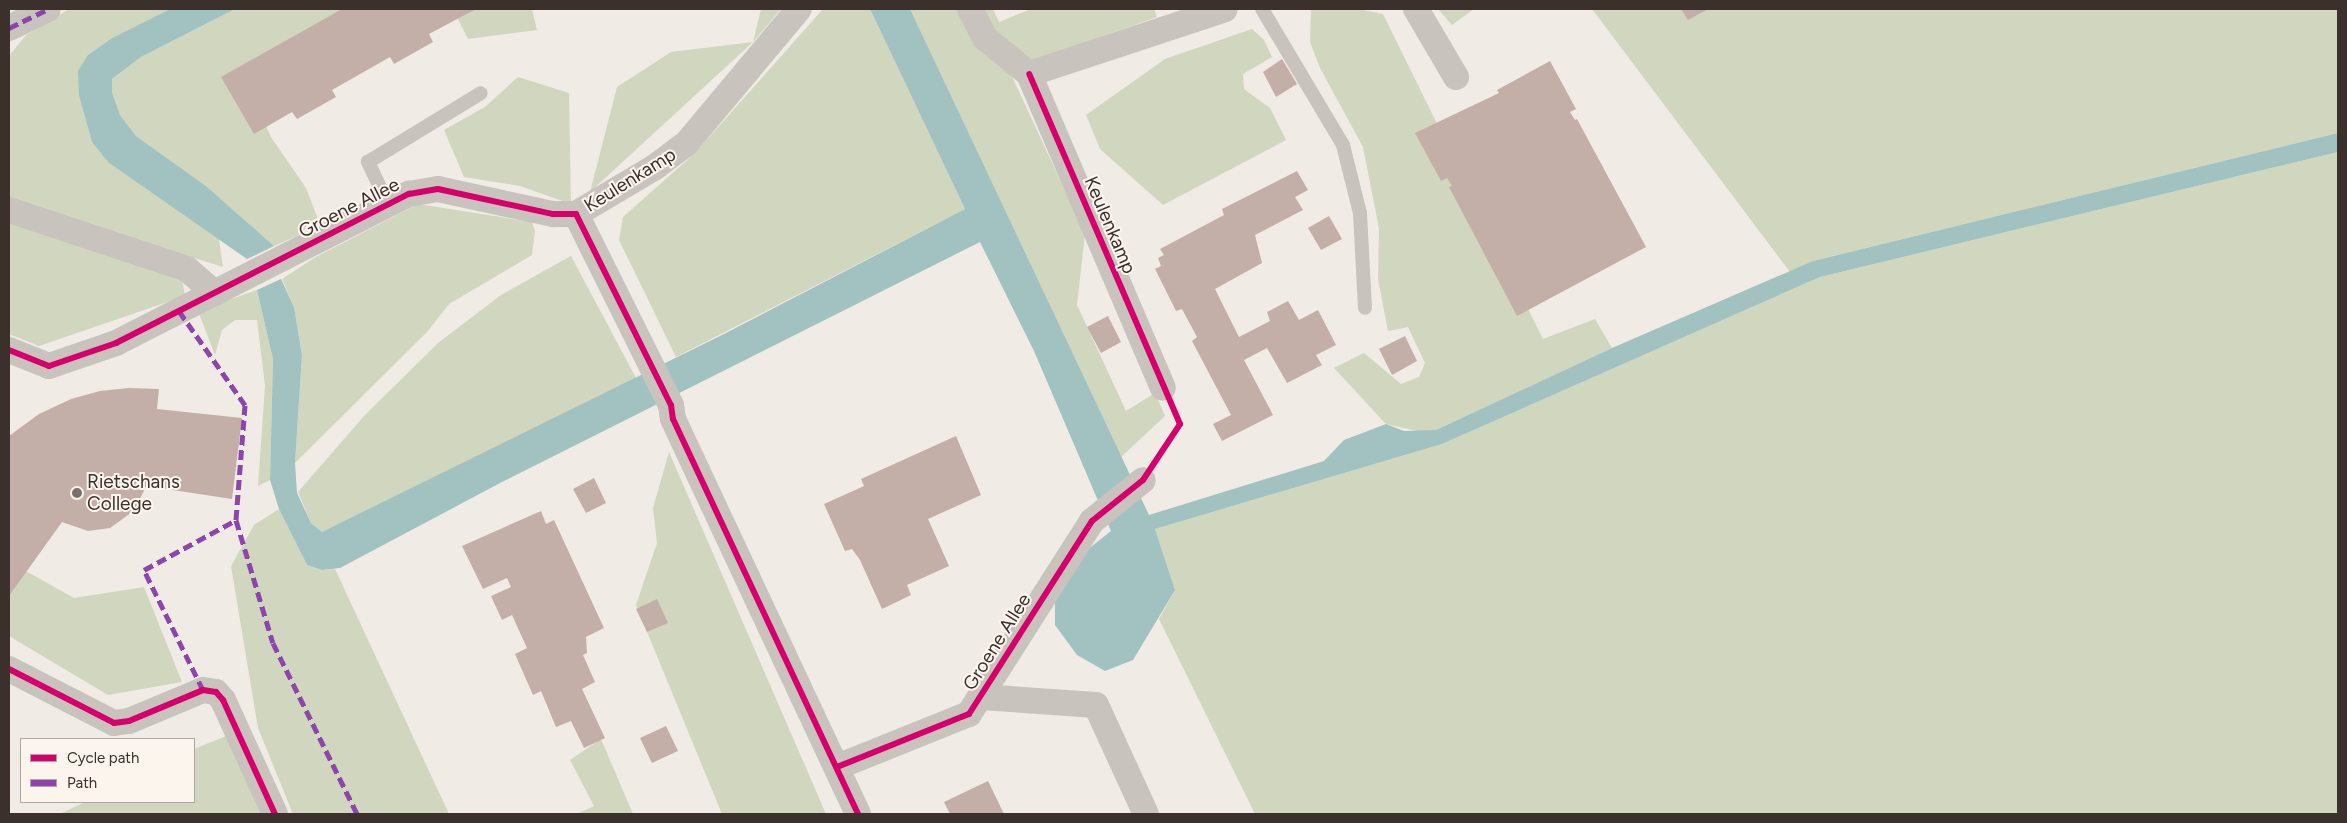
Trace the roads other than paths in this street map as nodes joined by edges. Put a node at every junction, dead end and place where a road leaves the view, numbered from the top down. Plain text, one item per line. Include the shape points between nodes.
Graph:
1 (48, 9) edge
2 (799, 9) edge
3 (970, 9) edge
4 (1225, 9) edge
5 (1262, 9) edge
6 (1416, 9) edge
7 (9, 28) edge
8 (1029, 74) junction
9 (1456, 77) dead end
10 (481, 94) dead end
11 (388, 204) junction
12 (9, 210) edge
13 (576, 214) junction
14 (214, 293) junction
15 (1365, 308) dead end
16 (9, 350) edge
17 (1162, 388) dead end
18 (1143, 480) dead end
19 (9, 669) edge
20 (981, 697) junction
21 (837, 766) junction
22 (275, 814) edge
23 (858, 814) edge
24 (1146, 814) edge

1 - 7 street
2 - 13 street, Keulenkamp via 686,144 655,167
3 - 8 street, Keulenkamp via 985,38
4 - 8 street
5 - 15 lane via 1342,145 1360,213
6 - 9 street
8 - 17 street, Keulenkamp
10 - 11 lane via 368,162
11 - 13 street, Groene Allee via 409,194 438,189 553,214
11 - 14 street, Groene Allee
12 - 14 street via 187,269
13 - 21 street via 649,359
14 - 16 street, Groene Allee via 116,343 49,366
18 - 20 street, Groene Allee via 1092,520
19 - 22 street via 114,723 130,721 203,690 216,692 223,700
20 - 21 street, Groene Allee via 969,714
20 - 24 street, Groene Allee via 1096,705
21 - 23 street

